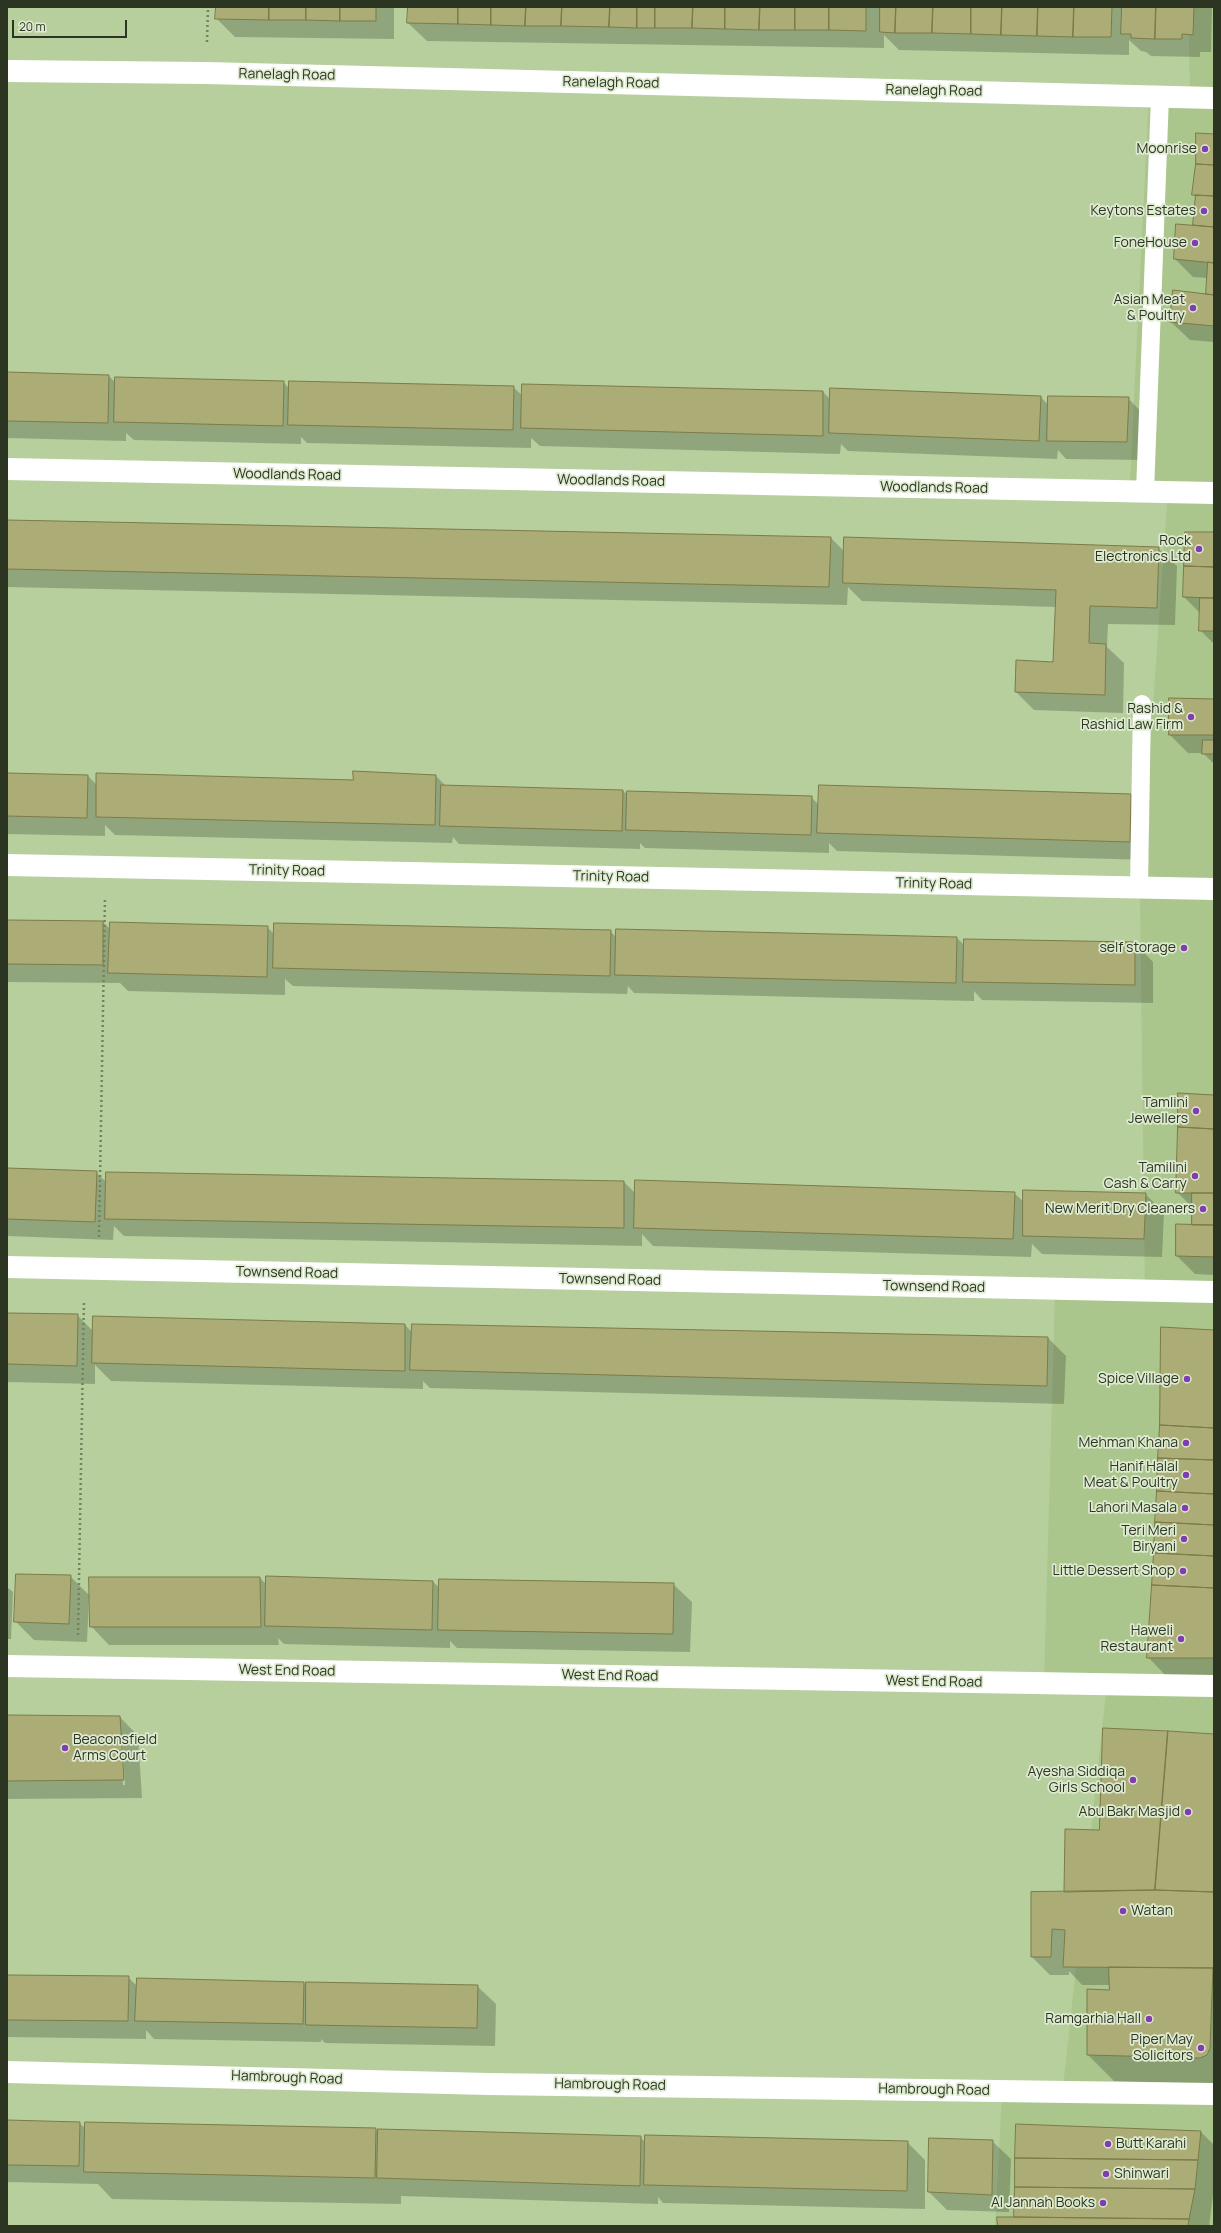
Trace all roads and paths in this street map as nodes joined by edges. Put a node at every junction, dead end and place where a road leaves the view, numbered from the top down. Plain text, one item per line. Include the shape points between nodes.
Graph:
1 (7, 71) edge
2 (1160, 96) junction
3 (1214, 98) edge
4 (7, 469) edge
5 (1145, 492) junction
6 (1214, 493) edge
7 (1142, 704) dead end
8 (7, 865) edge
9 (105, 867) junction
10 (1139, 888) junction
11 (1214, 889) edge
12 (7, 1267) edge
13 (92, 1269) junction
14 (1214, 1292) edge
15 (7, 1666) edge
16 (77, 1667) junction
17 (1214, 1686) edge
18 (7, 2072) edge
19 (1214, 2094) edge

1 - 2 street, Ranelagh Road via 206,73
2 - 3 street, Ranelagh Road
2 - 5 lane
4 - 5 street, Woodlands Road
5 - 6 street, Woodlands Road
7 - 10 lane
8 - 9 street, Trinity Road
9 - 10 street, Trinity Road
9 - 13 path
10 - 11 street, Trinity Road
12 - 13 street, Townsend Road
13 - 14 street, Townsend Road
13 - 16 path
15 - 16 street, West End Road
16 - 17 street, West End Road
18 - 19 street, Hambrough Road via 488,2084

